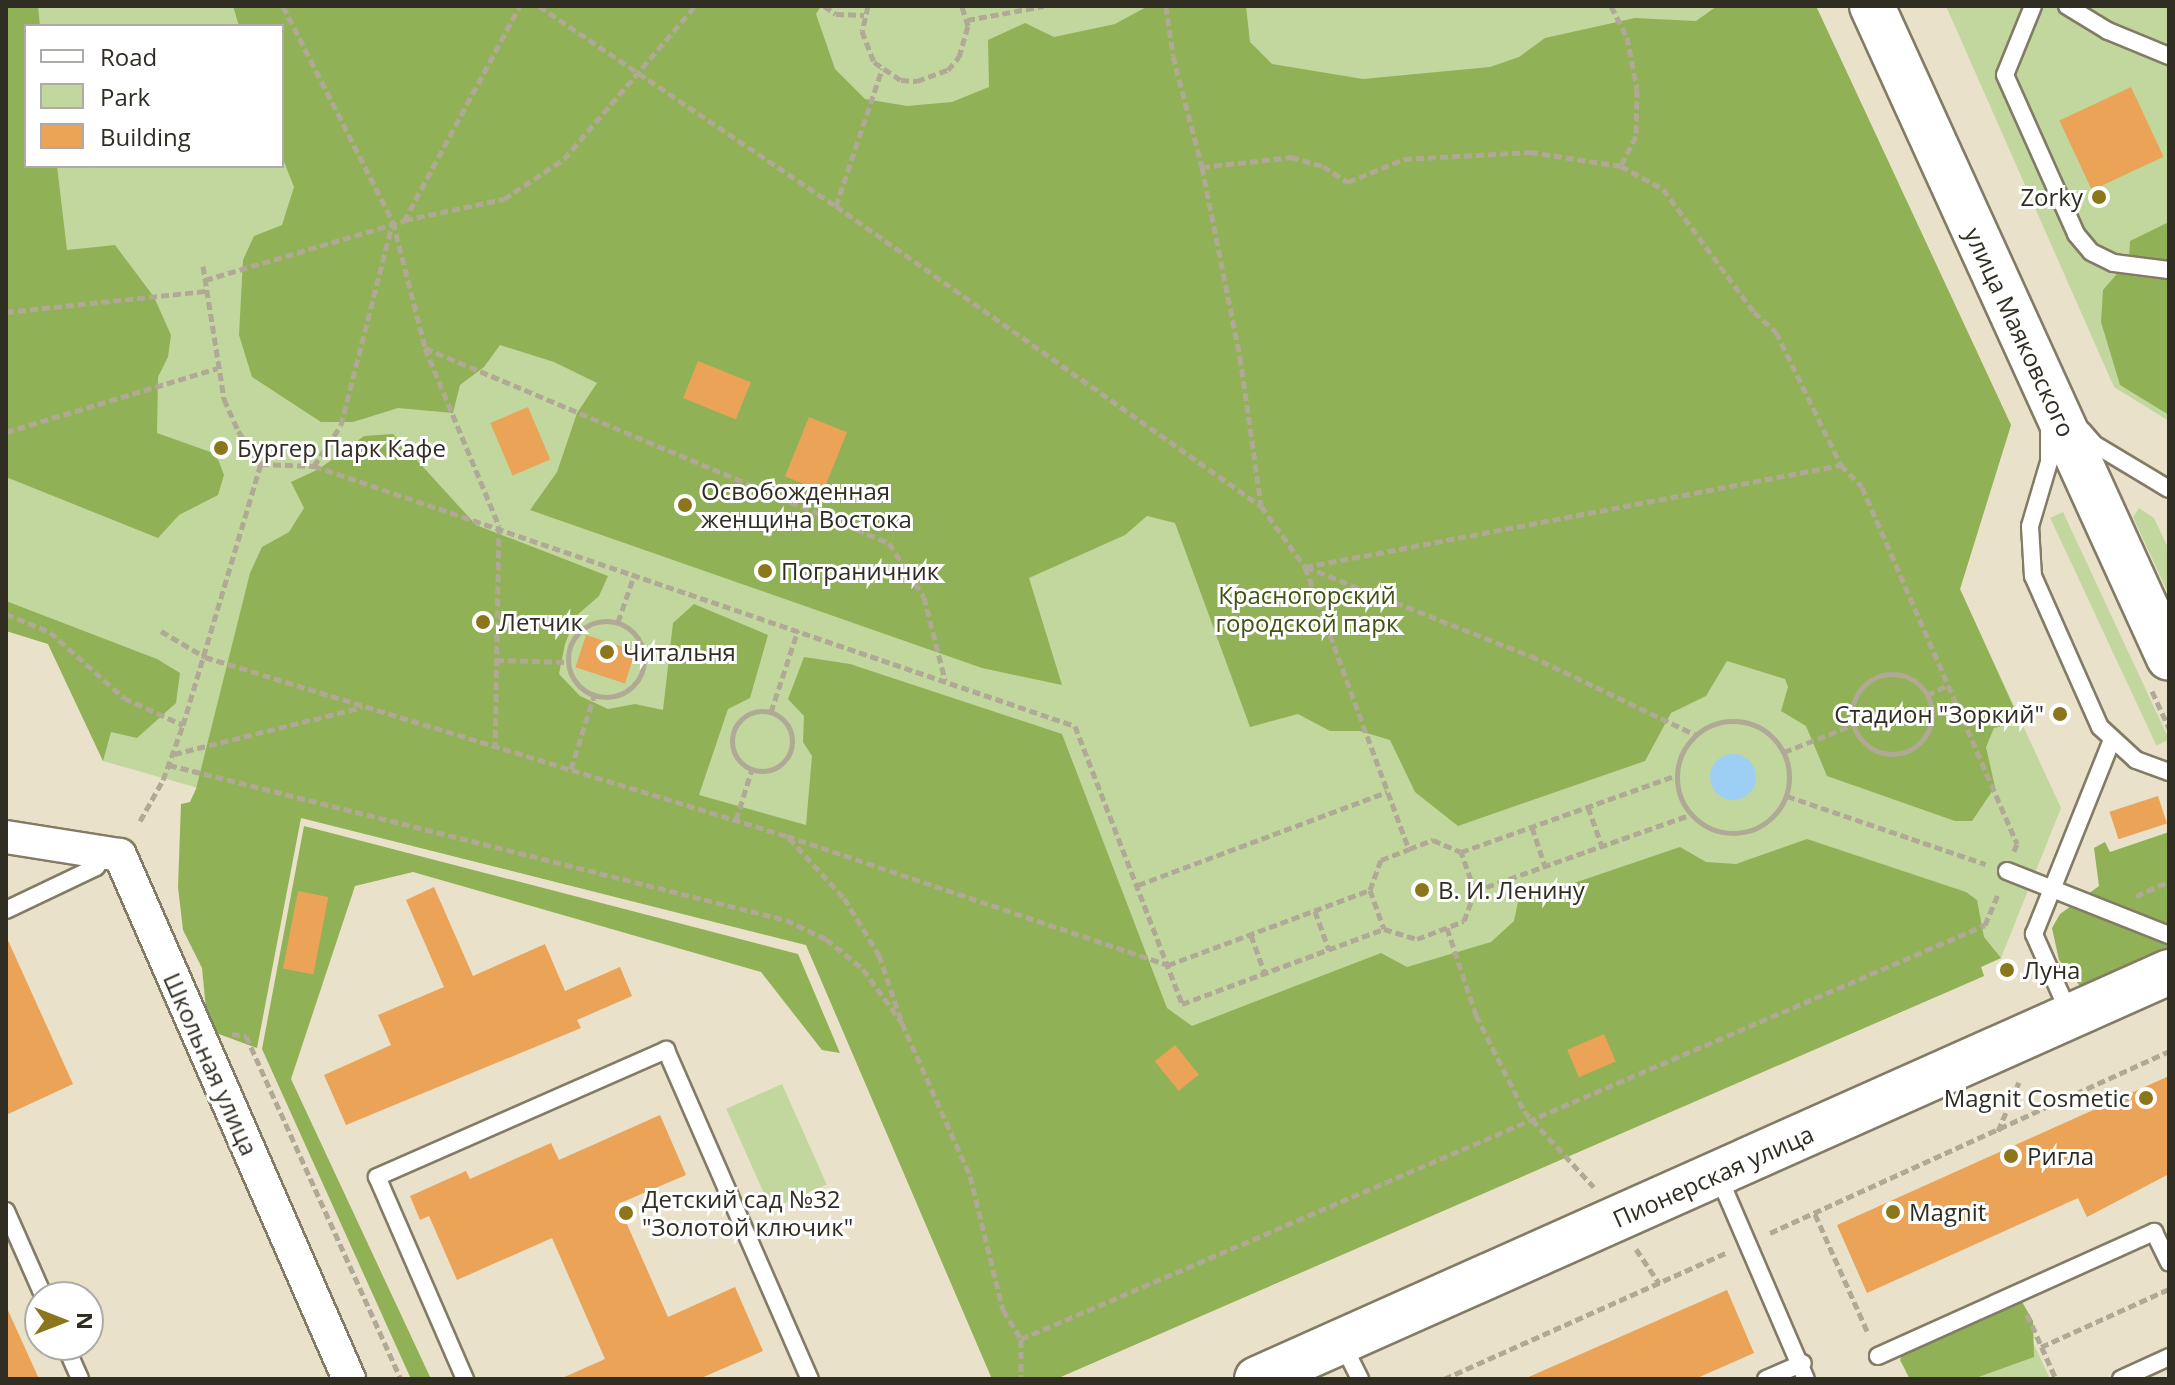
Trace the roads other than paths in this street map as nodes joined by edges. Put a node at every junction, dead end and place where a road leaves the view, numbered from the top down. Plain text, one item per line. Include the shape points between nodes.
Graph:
1 (1872, 6) edge
2 (2033, 6) edge
3 (2067, 6) edge
4 (2169, 56) edge
5 (2169, 270) edge
6 (2049, 396) junction
7 (2169, 489) edge
8 (2169, 658) edge
9 (2112, 740) junction
10 (2169, 772) edge
11 (6, 837) edge
12 (106, 853) junction
13 (2007, 871) road end
14 (2052, 889) junction
15 (6, 910) edge
16 (2169, 935) edge
17 (2169, 972) edge
18 (2070, 1016) junction
19 (1717, 1173) junction
20 (6, 1211) edge
21 (2169, 1263) edge
22 (37, 1281) edge
23 (1878, 1356) road end
24 (2169, 1357) edge
25 (1351, 1360) edge
26 (1805, 1371) edge
27 (341, 1377) edge
28 (465, 1379) edge
29 (810, 1379) edge
30 (1257, 1379) edge
31 (1766, 1379) edge
32 (2121, 1379) edge

1 - 6 street, улица Маяковского
2 - 5 lane via 2005,75 2076,234 2091,252 2114,263
3 - 4 lane via 2108,31
6 - 7 lane via 2094,444
6 - 8 street, улица Маяковского
6 - 9 lane via 2049,462 2030,526 2033,576 2100,727
9 - 10 lane via 2136,760
9 - 14 lane
11 - 12 street
12 - 15 lane via 96,867
12 - 27 street, Школьная улица via 120,855
13 - 14 lane
14 - 16 lane
14 - 18 lane via 2034,934
17 - 18 street, Пионерская улица
18 - 19 street, Пионерская улица
19 - 25 street, Пионерская улица
19 - 26 lane
20 - 22 lane
21 - 23 lane via 2154,1232
24 - 32 lane
25 - 30 street, Пионерская улица
26 - 31 lane
28 - 29 lane via 377,1177 666,1050

